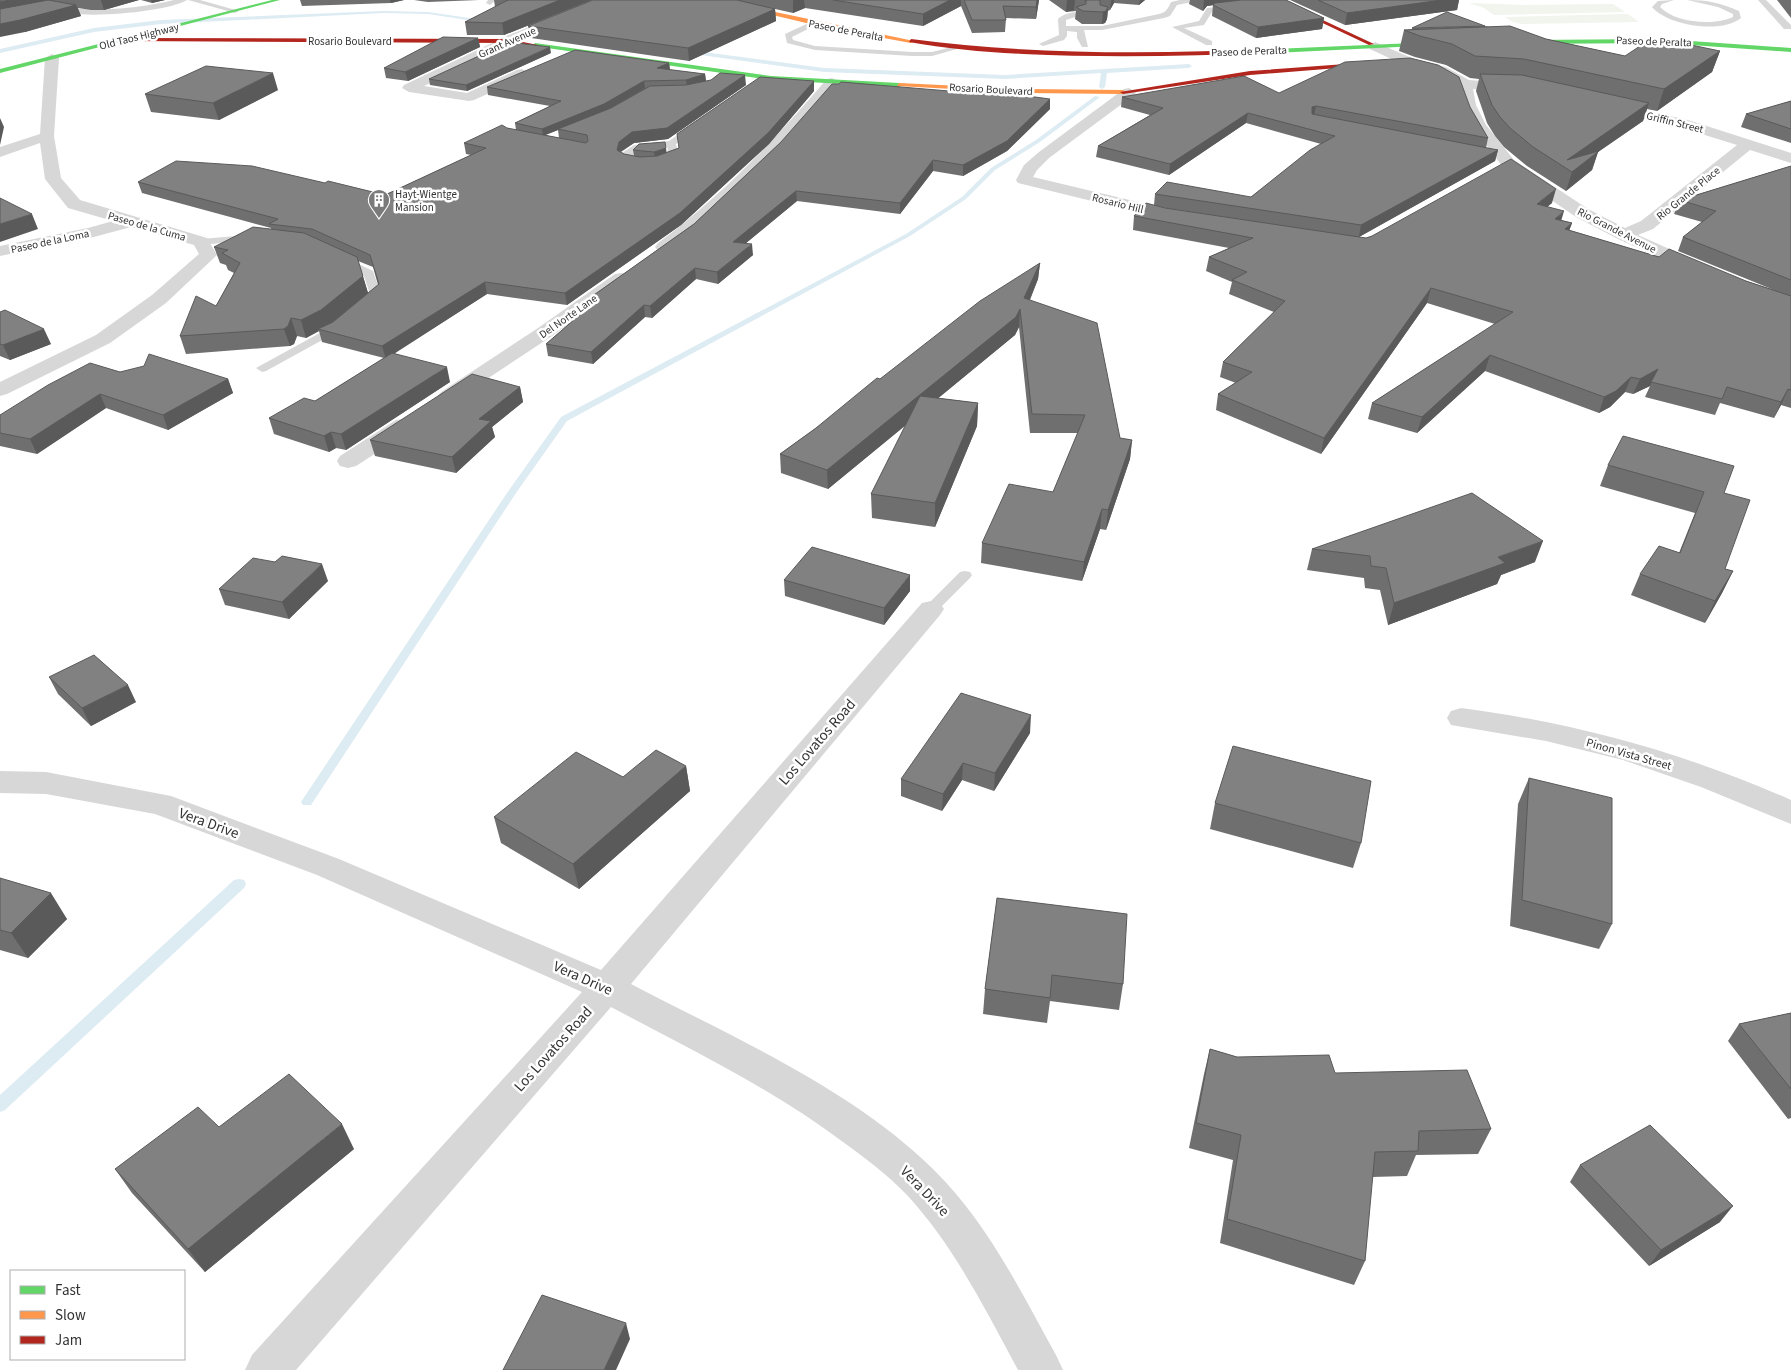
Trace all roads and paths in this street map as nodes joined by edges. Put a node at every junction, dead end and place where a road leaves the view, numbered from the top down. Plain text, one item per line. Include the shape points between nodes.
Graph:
1 (183, 0) edge
2 (192, 0) edge
3 (278, 0) edge
4 (607, 0) edge
5 (711, 0) edge
6 (750, 0) edge
7 (1198, 0) edge
8 (1670, 0) edge
9 (1691, 0) edge
10 (1762, 0) edge
11 (1275, 1) edge
12 (1713, 1) edge
13 (1245, 6) edge
14 (52, 8) edge
15 (232, 12) junction
16 (1080, 14) edge
17 (1121, 16) dead end
18 (1144, 20) junction
19 (813, 23) junction
20 (1791, 27) edge
21 (1073, 28) junction
22 (1063, 30) junction
23 (126, 39) junction
24 (511, 39) junction
25 (1361, 40) junction
26 (1097, 41) dead end
27 (1791, 41) edge
28 (1083, 42) junction
29 (1043, 44) junction
30 (1209, 44) junction
31 (1375, 46) junction
32 (960, 47) junction
33 (1791, 50) edge
34 (572, 51) junction
35 (52, 58) junction
36 (1409, 62) junction
37 (0, 71) edge
38 (727, 72) junction
39 (767, 77) junction
40 (714, 81) edge
41 (832, 82) junction
42 (1465, 84) junction
43 (751, 88) edge
44 (1525, 89) edge
45 (1128, 92) junction
46 (1597, 104) edge
47 (703, 121) edge
48 (47, 136) junction
49 (671, 143) junction
50 (1748, 144) junction
51 (0, 152) edge
52 (1485, 154) edge
53 (1791, 158) edge
54 (1506, 160) junction
55 (1491, 172) edge
56 (1192, 219) edge
57 (129, 222) junction
58 (1624, 235) junction
59 (255, 238) edge
60 (201, 242) junction
61 (0, 252) edge
62 (335, 256) edge
63 (648, 259) edge
64 (632, 270) edge
65 (1711, 274) edge
66 (262, 368) dead end
67 (0, 390) edge
68 (348, 461) dead end
69 (965, 575) dead end
70 (931, 609) joint
71 (1460, 718) dead end
72 (0, 782) edge
73 (1791, 813) edge
74 (607, 988) junction
75 (267, 1370) edge
76 (1041, 1370) edge

1 - 14 lane via 125,13 91,14
2 - 15 lane
3 - 15 main road, Old Taos Highway
4 - 24 street, Grant Avenue
5 - 19 main road, Paseo de Peralta
6 - 29 main road, Paseo de Peralta via 903,31
7 - 18 lane via 1173,3 1167,14
8 - 12 lane via 1656,6 1659,12 1673,18 1710,23 1737,18 1732,10
9 - 12 lane
10 - 20 lane via 1787,27
11 - 25 main road
13 - 30 lane via 1210,10 1201,23 1176,27
15 - 23 main road, Old Taos Highway
16 - 22 lane via 1062,19
17 - 18 lane
18 - 21 lane via 1102,28
19 - 32 main road, Paseo de Peralta
19 - 32 lane via 788,36 790,41 815,48 912,54 932,54
21 - 22 lane
21 - 28 lane via 1081,31
22 - 29 lane via 1061,38
23 - 24 main road, Rosario Boulevard
23 - 35 main road, Old Taos Highway
24 - 34 main road, Rosario Boulevard
24 - 34 street, Grant Avenue via 409,88 469,96
25 - 30 main road, Paseo de Peralta
25 - 31 main road
25 - 31 main road, Paseo de Peralta via 1449,40
26 - 28 main road
27 - 33 main road, Paseo de Peralta via 1672,33 1506,38 1662,41
28 - 29 main road, Paseo de Peralta
28 - 30 main road, Paseo de Peralta
31 - 32 main road, Paseo de Peralta via 1078,55
31 - 36 street
34 - 38 main road, Rosario Boulevard
35 - 37 main road, Old Taos Highway
35 - 48 street, Paseo de la Cuma
36 - 42 street via 1441,70
36 - 45 main road, Rosario Boulevard via 1266,71
38 - 39 main road, Rosario Boulevard
38 - 40 lane
39 - 41 main road, Rosario Boulevard
39 - 43 lane
41 - 45 main road, Rosario Boulevard
41 - 63 street via 775,148 688,230
42 - 44 street
42 - 54 street, Rio Grande Avenue via 1469,105 1479,126
45 - 56 street, Rosario Hill via 1044,155 1030,168 1024,180 1163,215
46 - 50 street, Griffin Street via 1682,123
47 - 49 lane
48 - 51 street
48 - 57 street, Paseo de la Cuma via 53,179 74,204
49 - 49 lane via 674,157 663,163 625,160 625,155 637,147
50 - 53 street, Griffin Street
50 - 58 street, Rio Grande Place via 1647,225
52 - 54 lane
54 - 55 street
54 - 58 street, Rio Grande Avenue via 1582,213
57 - 60 street, Paseo de la Cuma
57 - 61 street, Paseo de la Loma
58 - 65 street, Rio Grande Avenue
59 - 60 lane
60 - 67 street, Paseo de la Cuma via 208,255 159,299 104,339
62 - 66 lane via 368,271 376,295 330,331
64 - 68 street, Del Norte Lane via 545,332
69 - 70 lane
70 - 74 street, Los Lovatos Road
71 - 73 street, Pinon Vista Street via 1531,729 1625,751 1698,775
72 - 74 street, Vera Drive via 46,783 160,804 328,867
74 - 75 street, Los Lovatos Road
74 - 76 street, Vera Drive via 778,1078 880,1147 920,1182 988,1270

